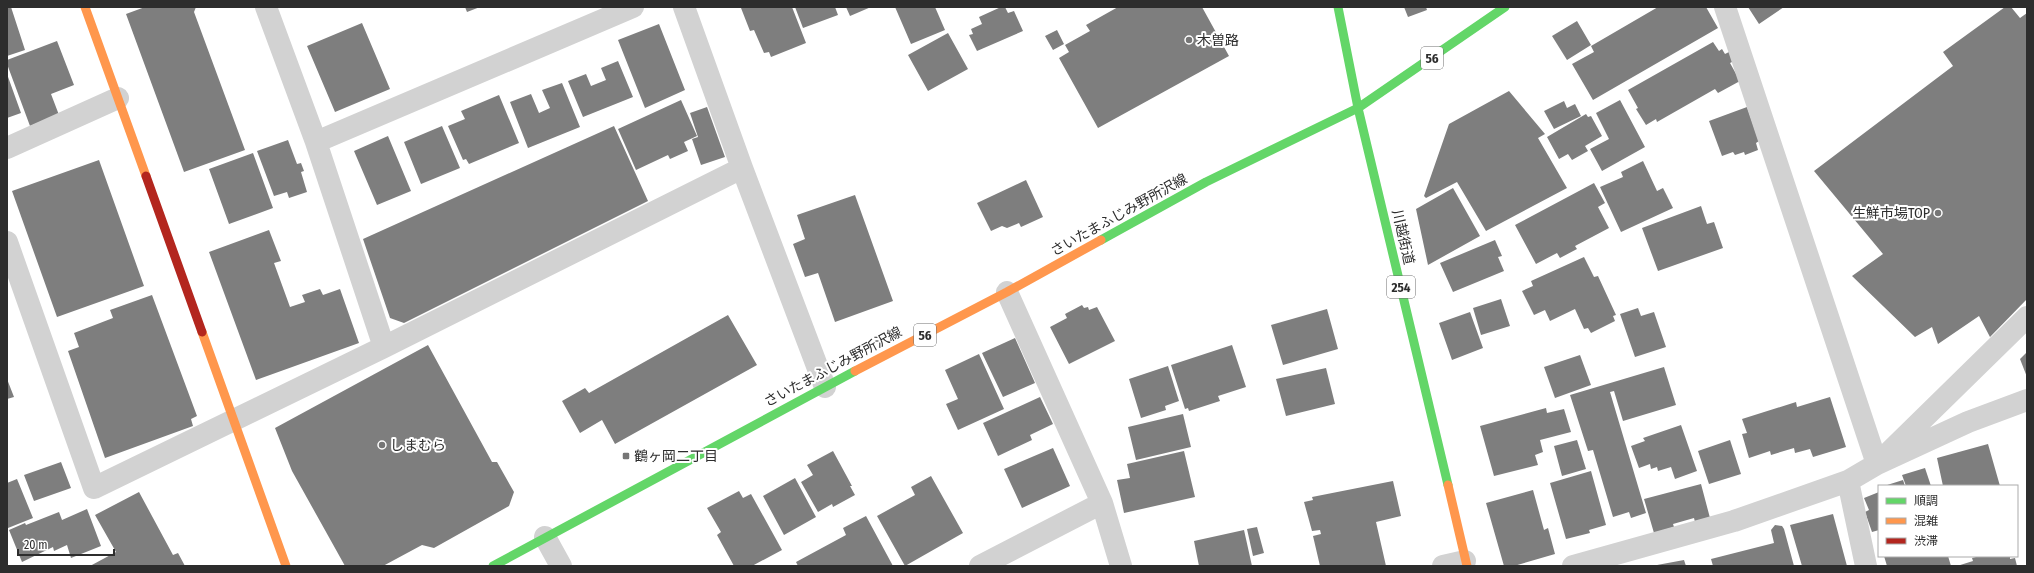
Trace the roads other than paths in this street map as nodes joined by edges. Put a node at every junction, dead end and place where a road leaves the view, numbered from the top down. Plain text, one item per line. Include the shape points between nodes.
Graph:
1 (85, 7) edge
2 (266, 7) edge
3 (633, 7) edge
4 (684, 7) edge
5 (1338, 7) edge
6 (1505, 7) edge
7 (1725, 7) edge
8 (118, 98) junction
9 (1358, 108) junction
10 (316, 142) junction
11 (7, 148) edge
12 (742, 168) junction
13 (7, 242) edge
14 (1007, 292) junction
15 (2027, 317) edge
16 (384, 347) junction
17 (825, 387) junction
18 (2027, 400) edge
19 (233, 421) junction
20 (1878, 464) junction
21 (1848, 481) junction
22 (1102, 503) junction
23 (545, 538) junction
24 (1466, 564) edge
25 (286, 566) edge
26 (493, 566) edge
27 (561, 566) edge
28 (980, 566) edge
29 (1121, 566) edge
30 (1443, 566) edge
31 (1573, 566) edge
32 (1866, 566) edge

1 - 8 main road
2 - 10 street
3 - 10 street
4 - 12 street
5 - 9 main road, 川越街道 / 254
6 - 9 main road, 56
7 - 20 street
8 - 11 street
8 - 19 main road
9 - 14 main road, さいたまふじみ野所沢線 / 56 via 1206,182
9 - 24 main road, 川越街道 / 254
10 - 16 street
12 - 16 street
12 - 17 street
13 - 19 street via 94,488
14 - 17 main road, さいたまふじみ野所沢線 / 56
14 - 22 street
15 - 20 street
16 - 19 street
17 - 23 main road, さいたまふじみ野所沢線 / 56
18 - 20 street via 1968,422
19 - 25 main road
20 - 21 street
21 - 31 street via 1734,521
21 - 32 street
22 - 28 street
22 - 29 street
23 - 26 main road, さいたまふじみ野所沢線 / 56
23 - 27 street
24 - 30 street

